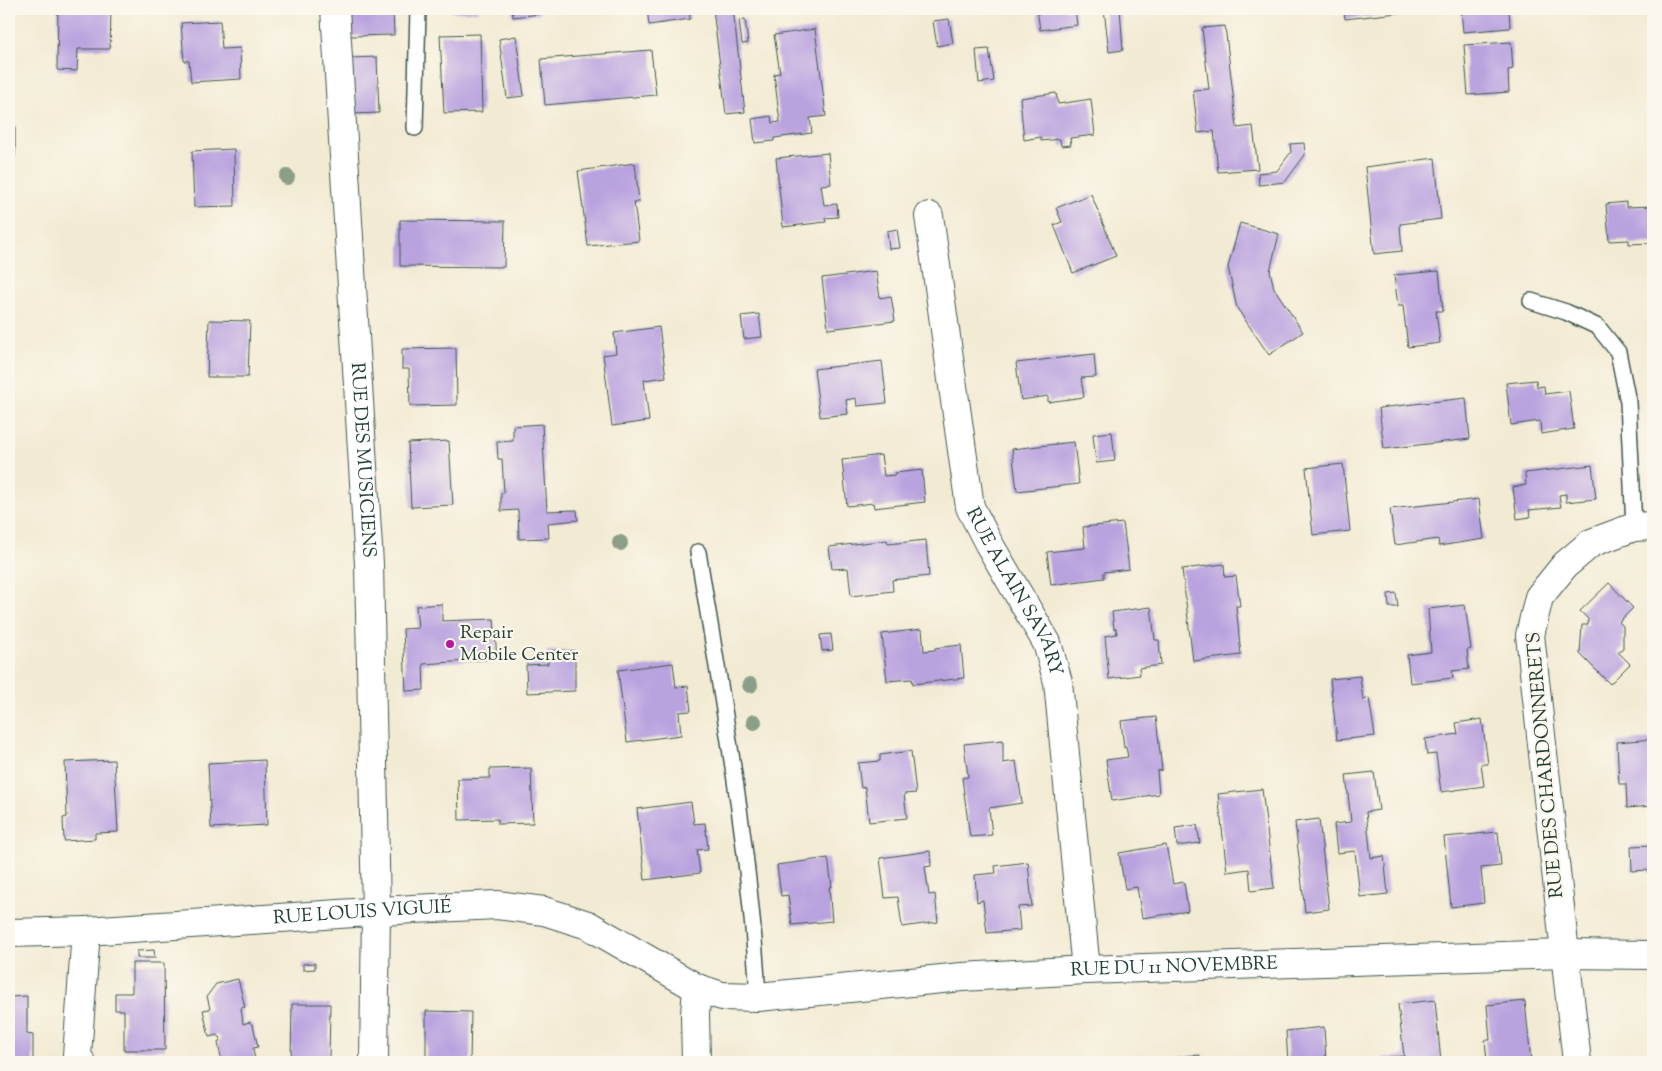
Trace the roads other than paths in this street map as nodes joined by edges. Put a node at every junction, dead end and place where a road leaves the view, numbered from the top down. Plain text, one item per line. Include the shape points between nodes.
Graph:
1 (335, 9) edge
2 (418, 9) edge
3 (415, 128) dead end
4 (929, 216) dead end
5 (1531, 301) dead end
6 (1644, 526) edge
7 (698, 552) dead end
8 (376, 912) junction
9 (86, 931) junction
10 (9, 933) edge
11 (1564, 954) junction
12 (1653, 955) edge
13 (1086, 970) junction
14 (698, 988) junction
15 (758, 997) junction
16 (81, 1062) edge
17 (374, 1062) edge
18 (696, 1062) edge
19 (1577, 1062) edge

1 - 8 street, RUE DES MUSICIENS via 369,564
2 - 3 lane
4 - 13 street, RUE ALAIN SAVARY via 970,507 1047,643 1058,682
5 - 6 lane via 1598,327 1618,352 1628,402
6 - 11 street, RUE DES CHARDONNERETS via 1591,543 1565,565 1539,596 1530,635
7 - 15 lane via 747,879
8 - 9 street, RUE LOUIS VIGUIÉ
8 - 14 street, RUE LOUIS VIGUIÉ via 498,905 544,911 588,925
8 - 17 street, RUE DES MUSICIENS
9 - 10 street, RUE LOUIS VIGUIÉ
9 - 16 street via 77,1056
11 - 12 street, RUE DU 11 NOVEMBRE
11 - 13 street, RUE DU 11 NOVEMBRE
11 - 19 street, RUE DES CHARDONNERETS
13 - 15 street, RUE DU 11 NOVEMBRE via 962,977
14 - 15 street, RUE DU 11 NOVEMBRE via 722,996
14 - 18 street

